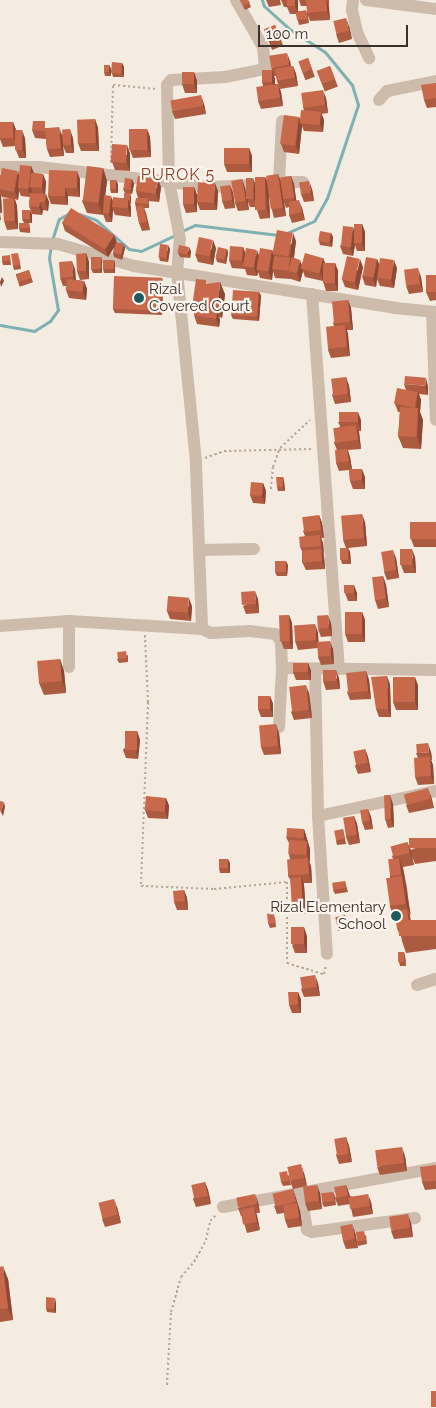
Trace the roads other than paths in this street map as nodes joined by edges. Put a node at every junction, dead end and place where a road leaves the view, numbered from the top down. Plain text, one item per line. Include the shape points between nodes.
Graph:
1 (236, 0) edge
2 (353, 0) edge
3 (366, 0) edge
4 (436, 9) edge
5 (370, 58) dead end
6 (436, 81) edge
7 (378, 100) dead end
8 (282, 121) edge
9 (0, 167) edge
10 (169, 181) junction
11 (278, 182) junction
12 (304, 182) edge
13 (0, 242) edge
14 (177, 272) junction
15 (312, 294) junction
16 (434, 312) edge
17 (436, 420) edge
18 (254, 549) dead end
19 (200, 550) junction
20 (69, 621) junction
21 (0, 626) edge
22 (202, 629) junction
23 (69, 667) dead end
24 (282, 668) junction
25 (339, 669) junction
26 (315, 670) junction
27 (436, 670) edge
28 (279, 727) dead end
29 (436, 790) edge
30 (318, 816) junction
31 (327, 954) road end
32 (436, 979) edge
33 (417, 985) dead end
34 (436, 1168) edge
35 (301, 1193) junction
36 (223, 1207) road end
37 (415, 1218) dead end

1 - 10 street via 263,47 265,69 171,80 167,90
2 - 5 street via 357,32
3 - 4 street
6 - 7 street via 387,91
8 - 11 street
9 - 10 street
10 - 11 street via 212,187
10 - 14 street via 180,239
11 - 12 street
13 - 14 street via 58,244 108,260
14 - 15 street
14 - 19 street via 196,462
15 - 16 street
15 - 25 street
16 - 17 street
18 - 19 street
19 - 22 street
20 - 21 street
20 - 22 street
20 - 23 street
22 - 24 street via 212,633 250,631 276,634 280,642
24 - 26 street
24 - 28 street
25 - 26 street
25 - 27 street
26 - 30 street
29 - 30 street
30 - 31 street
32 - 33 street
34 - 35 street
35 - 36 street
35 - 37 street via 307,1230 312,1232

